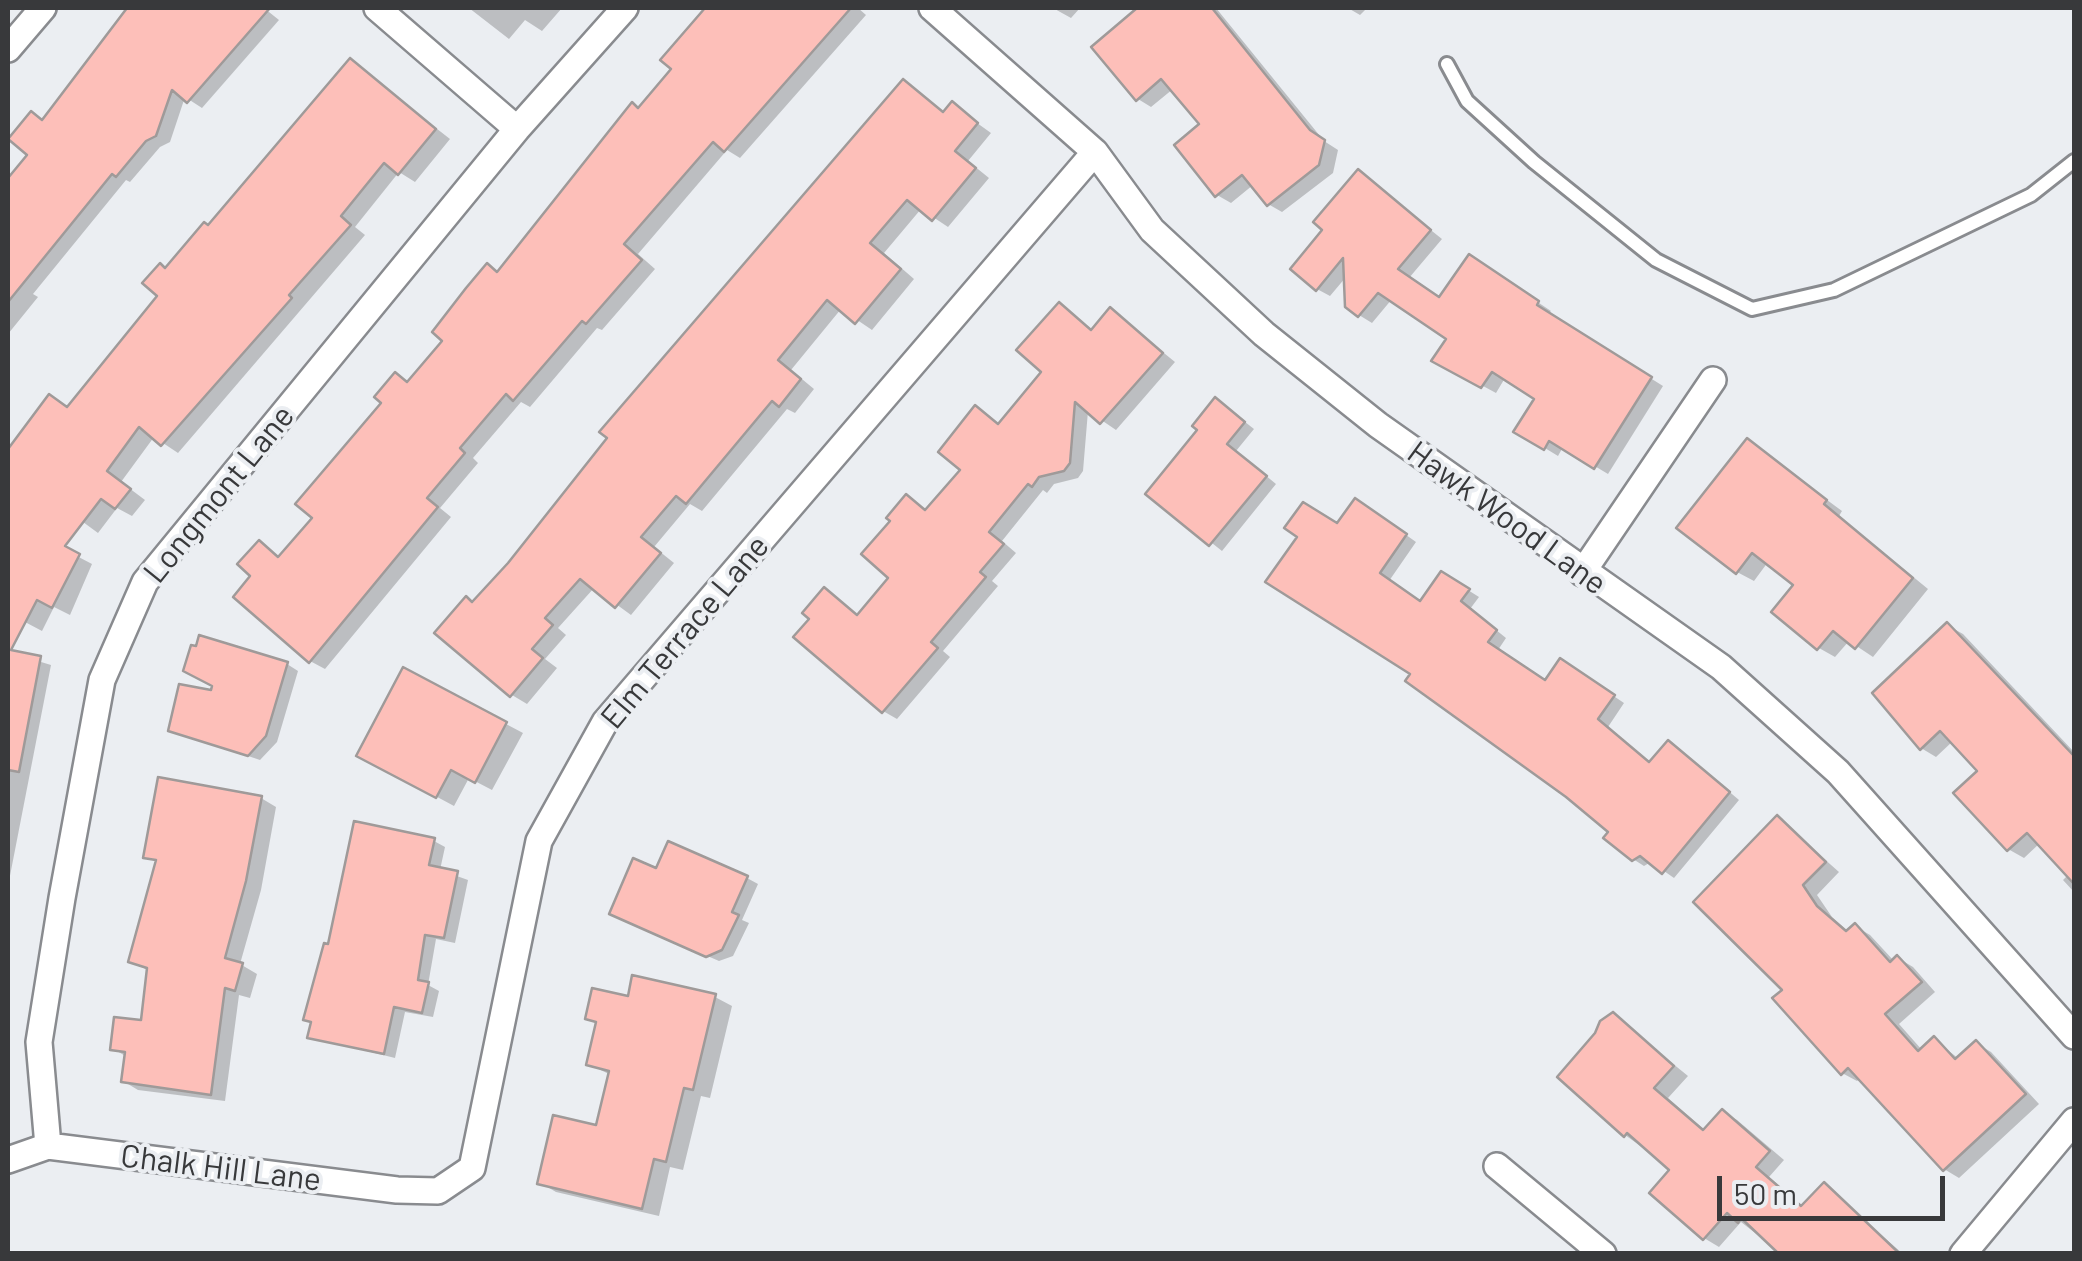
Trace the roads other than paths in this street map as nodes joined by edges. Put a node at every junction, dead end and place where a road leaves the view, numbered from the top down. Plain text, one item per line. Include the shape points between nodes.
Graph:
1 (43, 8) edge
2 (378, 8) edge
3 (624, 8) edge
4 (932, 8) edge
5 (10, 42) edge
6 (1447, 64) dead end
7 (517, 129) junction
8 (1094, 152) junction
9 (2074, 161) edge
10 (1713, 380) dead end
11 (1582, 572) junction
12 (2074, 1036) edge
13 (2074, 1120) edge
14 (48, 1146) junction
15 (8, 1160) edge
16 (1497, 1166) dead end
17 (438, 1190) joint
18 (1602, 1254) edge
19 (1963, 1254) edge

1 - 5 street
2 - 7 street
3 - 7 street, Longmont Lane
4 - 8 street, Hawk Wood Lane
6 - 9 lane via 1468,101 1656,260 1752,309 1834,290 2031,195
7 - 14 street, Longmont Lane via 145,582 102,680 62,898 40,1042
8 - 11 street, Hawk Wood Lane via 1152,230 1264,334
8 - 17 street, Elm Terrace Lane via 605,722 540,841 472,1168
10 - 11 street
11 - 12 street, Hawk Wood Lane via 1721,667 1838,772
13 - 19 street
14 - 15 street, Chalk Hill Lane
14 - 17 street, Chalk Hill Lane
16 - 18 street

